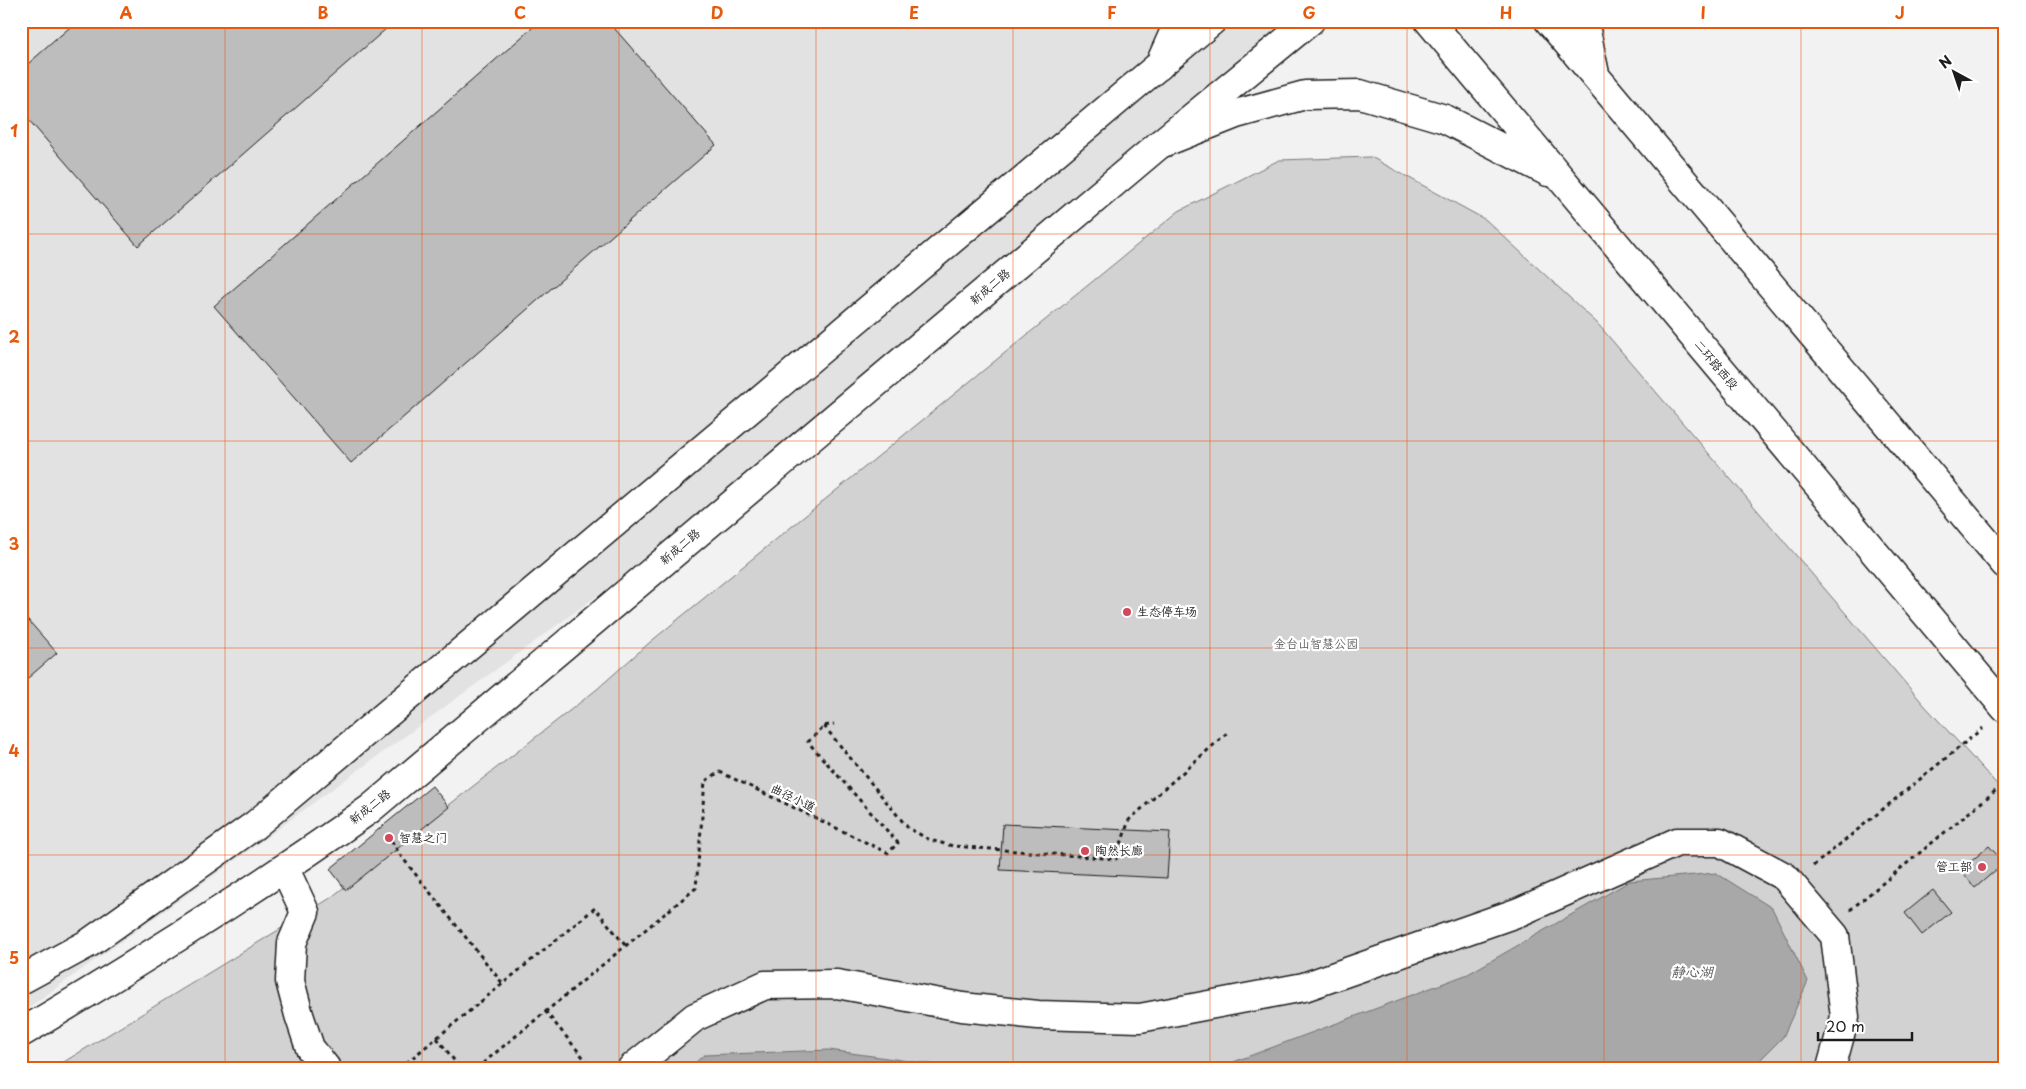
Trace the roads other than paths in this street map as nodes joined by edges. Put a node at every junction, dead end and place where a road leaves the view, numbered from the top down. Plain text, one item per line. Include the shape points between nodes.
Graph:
1 (1180, 21) edge
2 (1212, 21) edge
3 (1310, 21) edge
4 (1429, 21) edge
5 (1549, 21) edge
6 (1584, 21) edge
7 (1159, 66) junction
8 (1596, 78) junction
9 (1160, 144) junction
10 (1558, 177) junction
11 (2005, 564) edge
12 (1995, 717) edge
13 (285, 869) junction
14 (21, 980) edge
15 (21, 1033) edge
16 (326, 1068) edge
17 (632, 1068) edge
18 (1831, 1068) edge

1 - 7 street
2 - 7 street
3 - 9 street, 新成二路
4 - 10 street, 二环路西段
5 - 8 street
6 - 8 street
7 - 14 street via 255,825 90,942
8 - 11 street
9 - 10 street via 1236,114 1305,95 1360,94 1445,119
9 - 13 street, 新成二路 via 370,809
10 - 12 street, 二环路西段
13 - 15 street, 新成二路 via 128,970
13 - 16 street via 305,912 292,943 290,981 310,1048
17 - 18 street via 695,1017 764,985 837,984 962,1006 1038,1015 1140,1018 1304,987 1519,912 1676,842 1720,842 1785,877 1835,936 1845,1017

